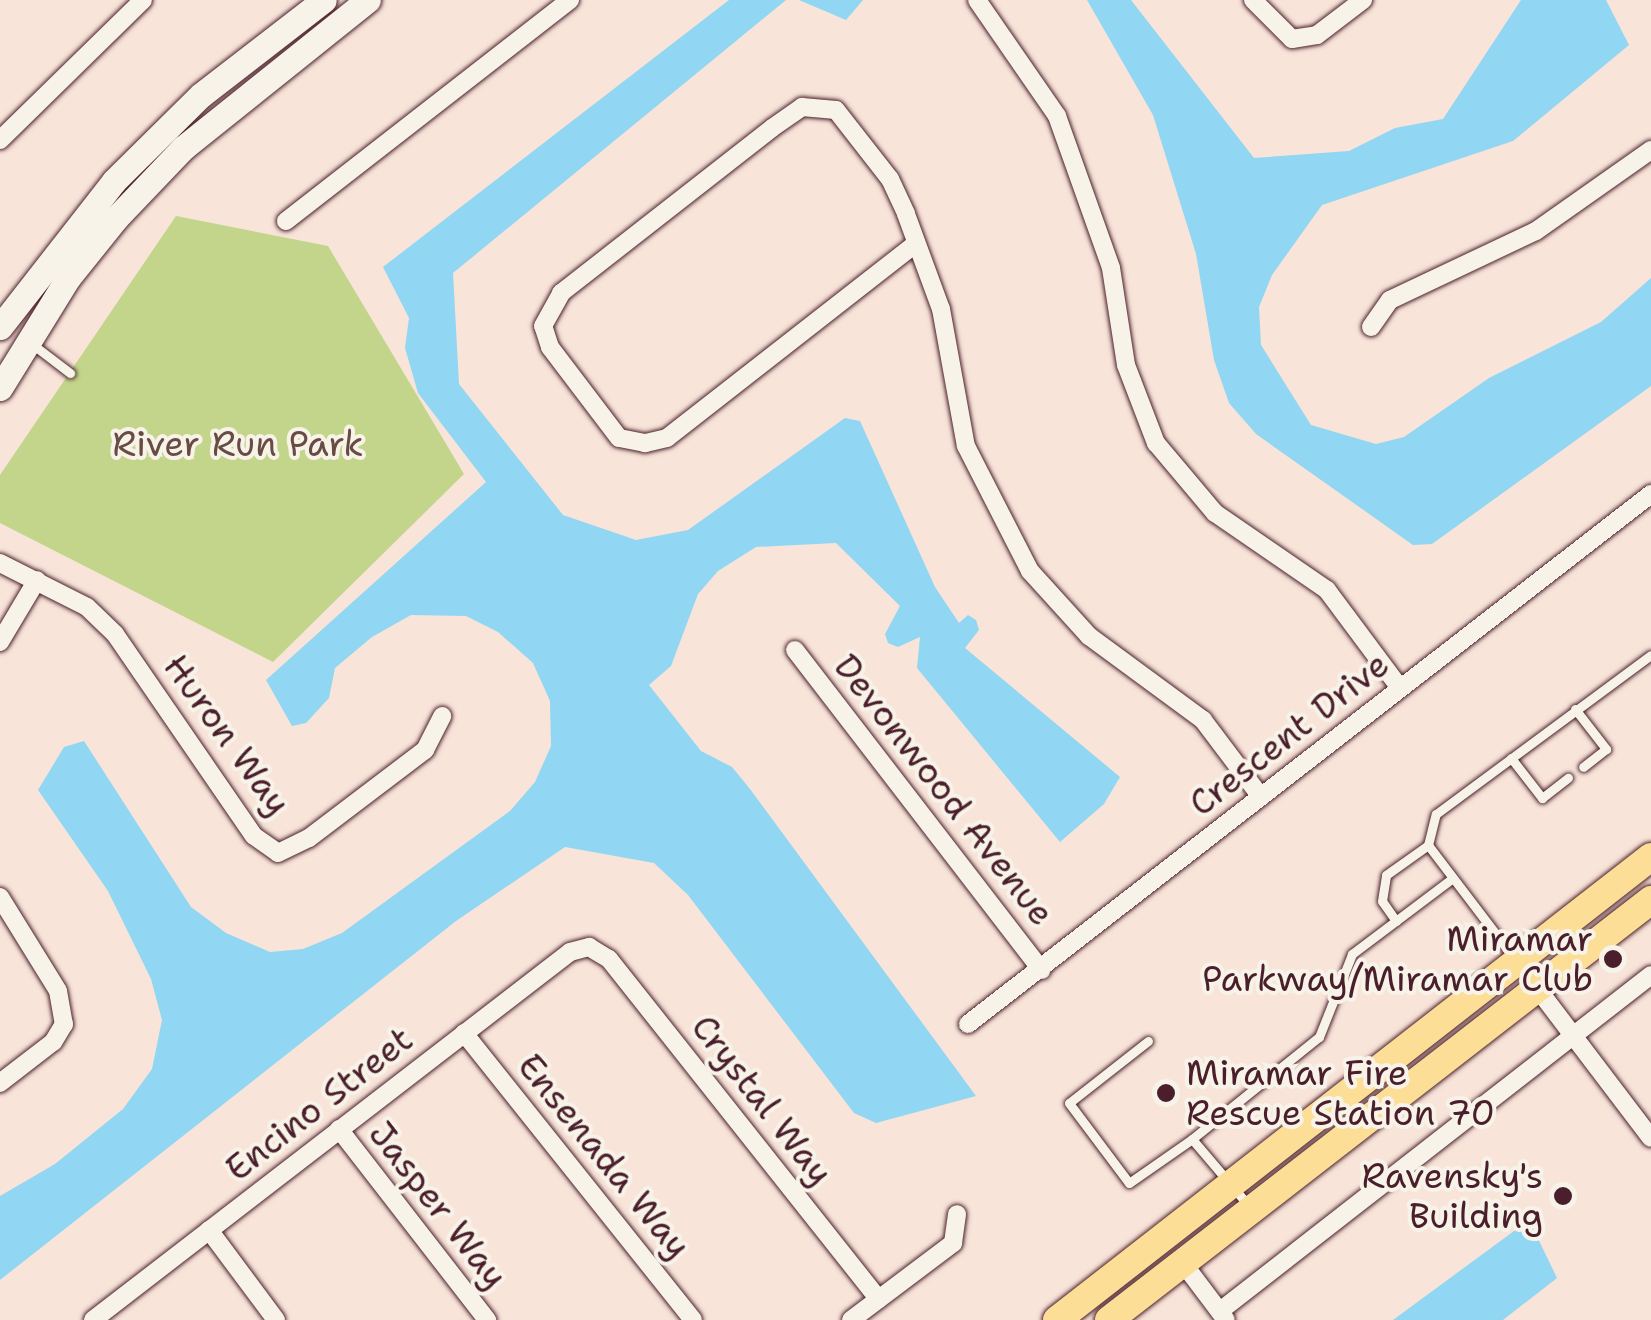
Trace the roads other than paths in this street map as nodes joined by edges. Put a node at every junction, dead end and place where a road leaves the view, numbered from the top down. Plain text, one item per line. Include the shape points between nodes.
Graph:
1 (142, 0) edge
2 (324, 0) edge
3 (368, 0) edge
4 (570, 0) edge
5 (976, 0) edge
6 (1253, 0) edge
7 (1363, 0) edge
8 (0, 140) edge
9 (1651, 150) edge
10 (286, 221) dead end
11 (914, 245) junction
12 (0, 326) edge
13 (1372, 327) dead end
14 (27, 340) junction
15 (70, 372) dead end
16 (0, 388) edge
17 (1651, 494) edge
18 (0, 563) edge
19 (38, 580) junction
20 (0, 642) edge
21 (794, 650) dead end
22 (1651, 656) edge
23 (1400, 688) junction
24 (1576, 709) junction
25 (442, 716) dead end
26 (1510, 758) junction
27 (1583, 767) dead end
28 (1568, 778) dead end
29 (1261, 797) junction
30 (1428, 845) junction
31 (1651, 857) edge
32 (1453, 878) junction
33 (0, 897) edge
34 (1651, 900) edge
35 (1396, 921) junction
36 (589, 947) joint
37 (1516, 962) junction
38 (1041, 970) junction
39 (1651, 974) edge
40 (1537, 988) junction
41 (968, 1024) dead end
42 (464, 1033) junction
43 (1574, 1036) junction
44 (1148, 1041) dead end
45 (0, 1083) edge
46 (338, 1130) junction
47 (1651, 1138) edge
48 (1192, 1139) junction
49 (1232, 1184) junction
50 (1250, 1208) junction
51 (957, 1214) dead end
52 (209, 1230) junction
53 (1183, 1263) junction
54 (878, 1300) junction
55 (1223, 1315) edge
56 (93, 1320) edge
57 (276, 1320) edge
58 (487, 1320) edge
59 (693, 1320) edge
60 (851, 1320) edge
61 (1056, 1320) edge
62 (1109, 1320) edge

1 - 8 street
2 - 12 street via 201,96 114,181
3 - 14 street via 183,148 80,263
4 - 10 street
5 - 23 street via 1056,116 1111,268 1126,365 1156,443 1215,513 1327,590
6 - 7 street via 1292,39 1317,35
9 - 13 street via 1536,231 1390,300
11 - 11 street via 667,438 619,438 550,348 545,315 561,294 802,107 836,110 890,179
11 - 29 street via 940,309 966,446 1030,571 1089,636 1203,720
12 - 14 street
14 - 15 lane
14 - 16 street
17 - 23 street, Crescent Drive
18 - 19 street, Huron Way
19 - 20 street
19 - 25 street, Huron Way via 87,607 114,634 254,836 278,853 309,838 425,750
21 - 38 street, Devonwood Avenue
22 - 24 lane
23 - 29 street, Crescent Drive
24 - 26 lane
24 - 27 lane via 1606,750
26 - 28 lane via 1542,798
26 - 30 lane via 1436,814
29 - 38 street, Crescent Drive
30 - 32 lane
30 - 35 lane via 1386,875 1382,901
31 - 37 main road
32 - 35 lane
32 - 37 lane
33 - 45 street via 58,991 64,1024 54,1042
34 - 40 main road
35 - 48 lane via 1352,954 1319,1037
36 - 42 street, Encino Street via 570,952
36 - 54 street, Crystal Way via 610,959
37 - 40 lane
37 - 49 main road
38 - 41 street, Crescent Drive
39 - 43 street
40 - 43 street
40 - 50 main road
42 - 46 street, Encino Street
42 - 59 street, Ensenada Way
43 - 47 street
43 - 55 street
44 - 48 lane via 1069,1103 1130,1183
46 - 52 street, Encino Street
46 - 58 street, Jasper Way
48 - 49 lane
49 - 50 lane
49 - 61 main road
50 - 53 main road
51 - 54 street via 952,1243
52 - 56 street, Encino Street
52 - 57 street
53 - 55 street
53 - 62 main road
54 - 60 street

